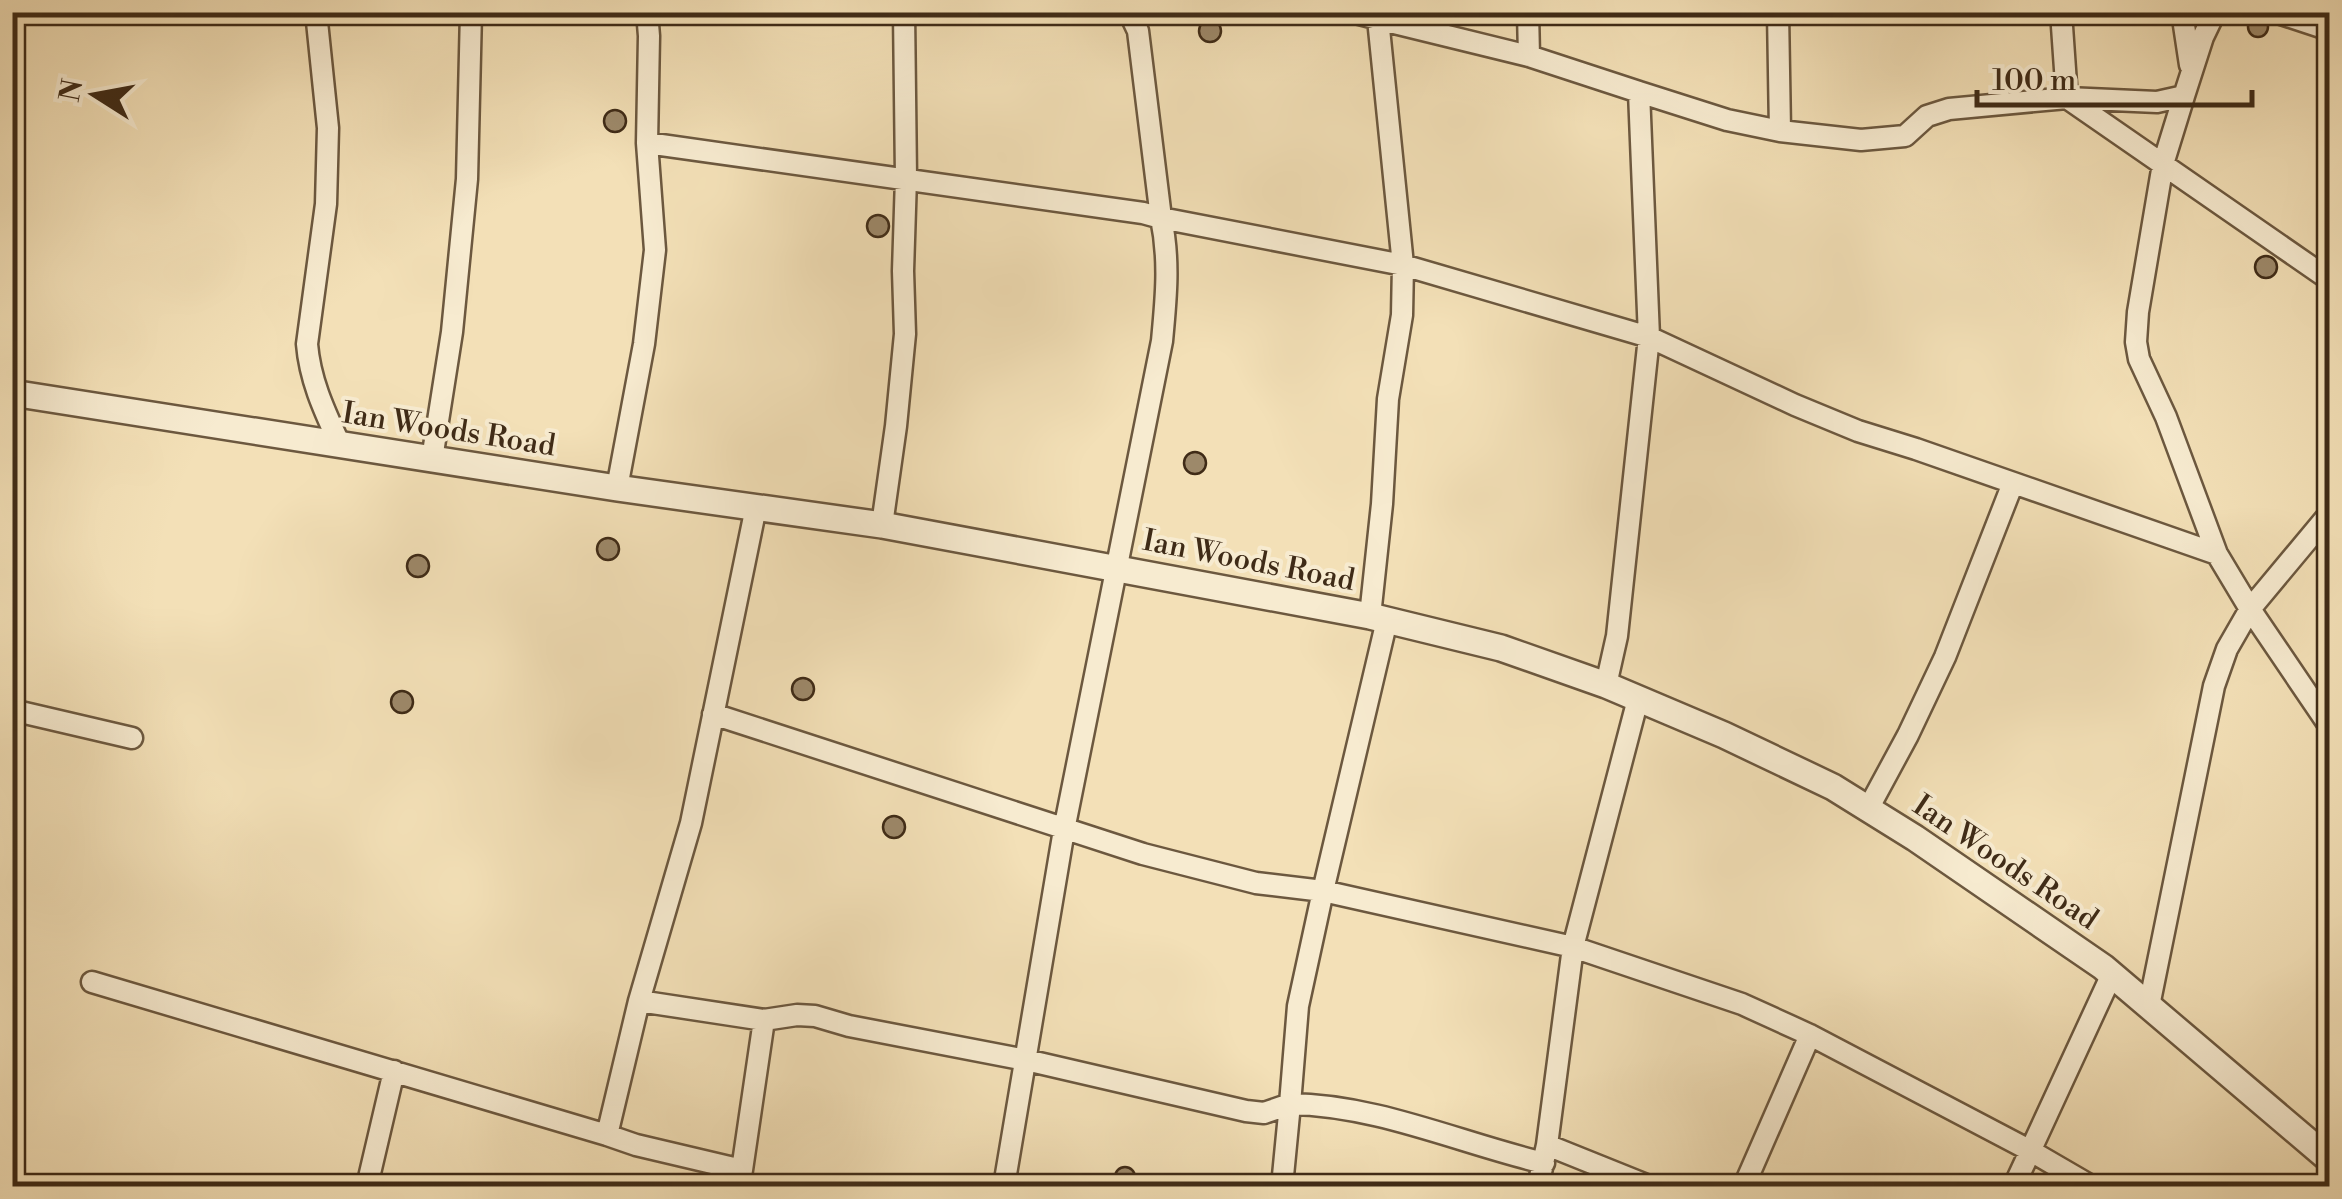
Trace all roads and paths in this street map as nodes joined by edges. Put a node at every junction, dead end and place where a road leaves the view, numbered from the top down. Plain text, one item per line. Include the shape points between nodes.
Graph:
1 (316, 12) edge
2 (471, 12) edge
3 (647, 12) edge
4 (904, 12) edge
5 (1129, 12) edge
6 (1351, 12) edge
7 (1528, 12) edge
8 (1778, 12) edge
9 (2061, 12) edge
10 (2182, 12) edge
11 (2215, 12) edge
12 (2275, 12) edge
13 (1378, 18) junction
14 (2330, 30) edge
15 (1529, 56) junction
16 (2191, 74) junction
17 (1639, 92) junction
18 (2184, 96) junction
19 (2066, 98) junction
20 (1780, 132) junction
21 (646, 142) junction
22 (2163, 164) junction
23 (906, 178) junction
24 (1161, 218) junction
25 (1402, 265) junction
26 (2330, 280) edge
27 (1649, 337) junction
28 (12, 394) edge
29 (340, 446) junction
30 (432, 459) junction
31 (2013, 483) junction
32 (617, 488) junction
33 (756, 507) junction
34 (882, 524) junction
35 (2326, 525) edge
36 (2217, 554) junction
37 (1117, 569) junction
38 (2250, 609) junction
39 (1379, 618) junction
40 (1606, 685) junction
41 (1638, 699) junction
42 (12, 710) edge
43 (713, 714) junction
44 (2330, 727) edge
45 (132, 738) dead end
46 (1868, 810) junction
47 (1064, 830) junction
48 (1323, 891) junction
49 (1573, 947) junction
50 (2112, 974) junction
51 (92, 982) dead end
52 (639, 1001) junction
53 (2149, 1006) junction
54 (764, 1020) junction
55 (1810, 1036) junction
56 (1026, 1060) junction
57 (394, 1071) junction
58 (1290, 1104) junction
59 (607, 1135) junction
60 (2029, 1150) junction
61 (1546, 1154) junction
62 (2330, 1160) edge
63 (741, 1178) edge
64 (368, 1186) edge
65 (1004, 1186) edge
66 (1282, 1186) edge
67 (1538, 1186) edge
68 (1648, 1186) edge
69 (1744, 1186) edge
70 (2014, 1186) edge
71 (2091, 1186) edge

1 - 29 street via 328,128 309,367
2 - 30 street via 467,178
3 - 21 street
4 - 23 street
5 - 24 street via 1138,31
6 - 13 street
7 - 15 street
8 - 20 street
9 - 19 street
10 - 16 street
11 - 16 street
12 - 14 street
13 - 15 street
13 - 25 street
15 - 17 street
16 - 18 street
17 - 20 street
17 - 27 street
18 - 19 street via 2157,102
18 - 22 street
19 - 20 street via 1948,109 1927,116 1904,136 1861,140
19 - 22 street
21 - 23 street
21 - 32 street via 655,250
22 - 26 street
22 - 36 street via 2136,342
23 - 24 street
23 - 34 street via 905,334
24 - 25 street
24 - 37 street via 1168,283 1162,342
25 - 27 street
25 - 39 street via 1402,315 1388,399
27 - 31 street via 1858,431
27 - 40 street
28 - 29 street, Ian Woods Road
29 - 30 street, Ian Woods Road
30 - 32 street, Ian Woods Road
31 - 36 street
31 - 46 street via 1946,657
32 - 33 street, Ian Woods Road
33 - 34 street, Ian Woods Road
33 - 43 street
34 - 37 street, Ian Woods Road
35 - 38 street
36 - 38 street
37 - 39 street, Ian Woods Road
37 - 47 street
38 - 44 street
38 - 53 street via 2214,686
39 - 40 street, Ian Woods Road via 1501,648
39 - 48 street
40 - 41 street, Ian Woods Road
41 - 46 street, Ian Woods Road via 1724,734
41 - 49 street
42 - 45 street
43 - 47 street
43 - 52 street via 691,823
46 - 50 street, Ian Woods Road
47 - 48 street via 1206,872
47 - 56 street
48 - 49 street
48 - 58 street via 1298,1006
49 - 55 street via 1742,1004
49 - 61 street
50 - 53 street, Ian Woods Road
50 - 60 street
51 - 57 street
52 - 54 street
52 - 59 street
53 - 62 street, Ian Woods Road
54 - 56 street via 806,1014
54 - 63 street
55 - 60 street
55 - 69 street
56 - 58 street via 1246,1111
56 - 65 street
57 - 59 street
57 - 64 street
58 - 61 street via 1438,1131 1502,1152
58 - 66 street
59 - 63 street
60 - 70 street
60 - 71 street
61 - 67 street
61 - 68 street

